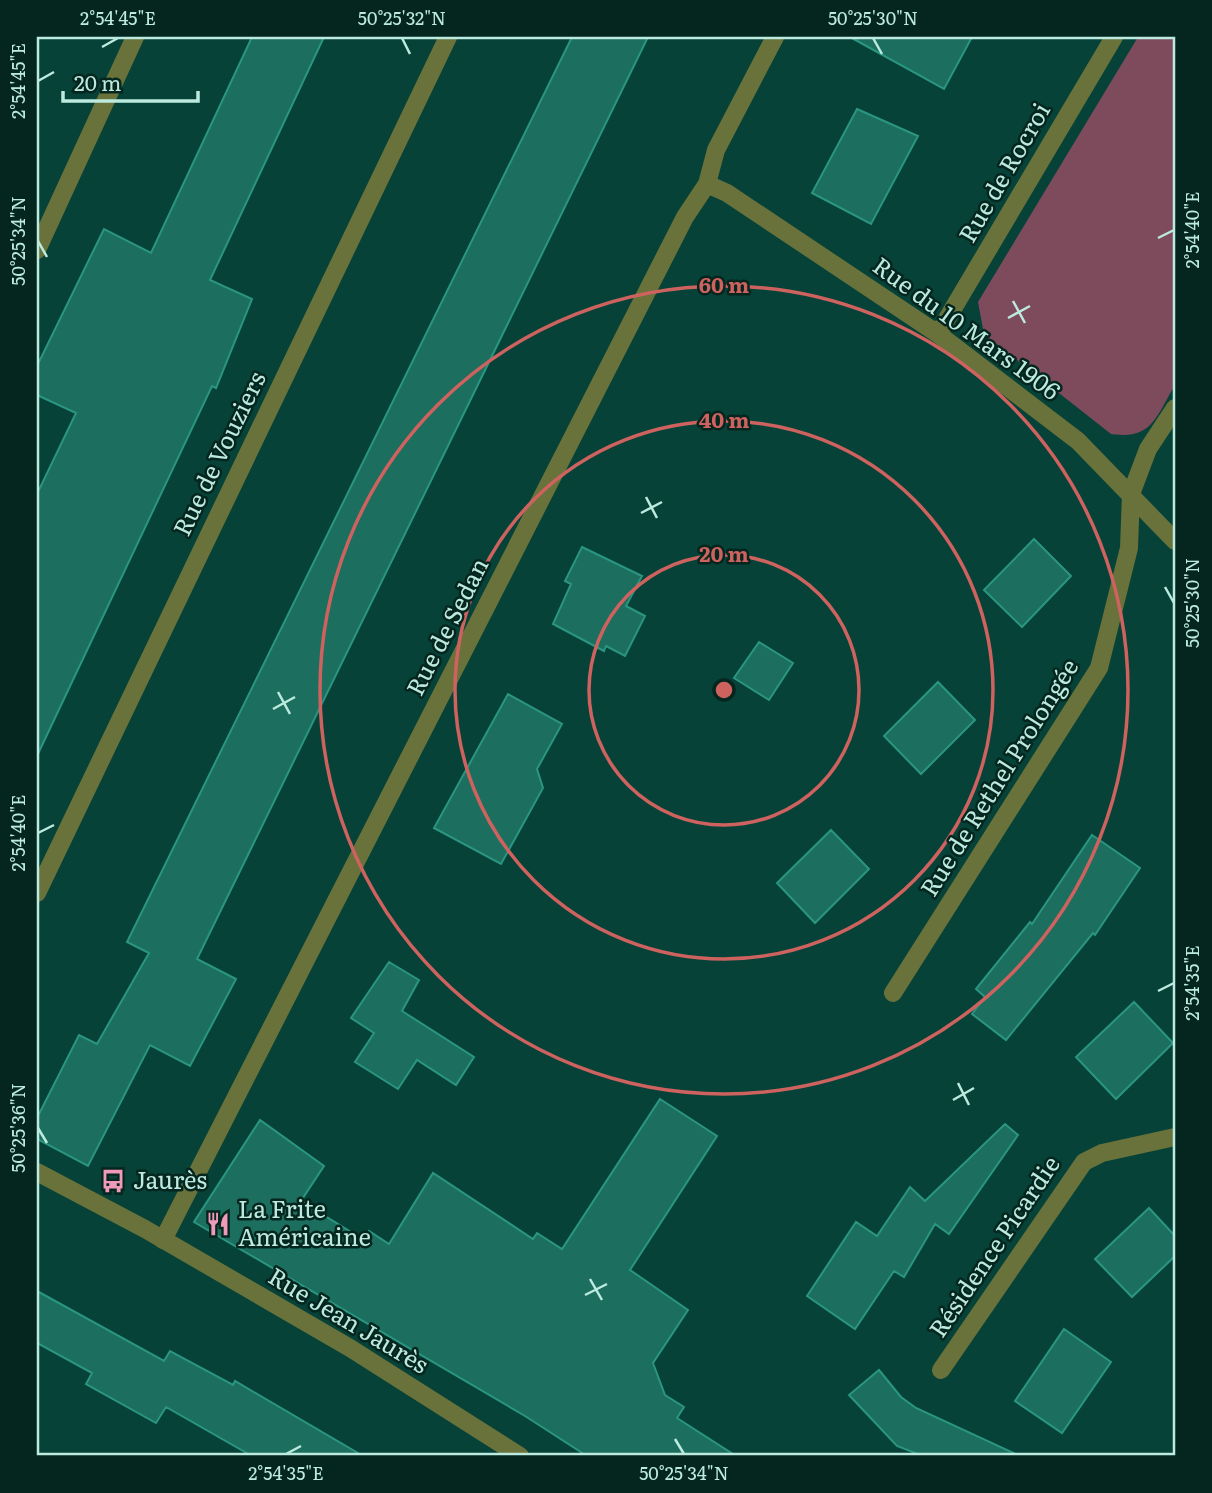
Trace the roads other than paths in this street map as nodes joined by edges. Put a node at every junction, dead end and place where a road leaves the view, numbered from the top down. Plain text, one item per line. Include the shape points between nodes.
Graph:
1 (135, 37) edge
2 (448, 37) edge
3 (775, 37) edge
4 (1114, 37) edge
5 (707, 184) junction
6 (37, 250) edge
7 (938, 334) junction
8 (1175, 408) edge
9 (1131, 494) junction
10 (1175, 541) edge
11 (37, 893) edge
12 (893, 993) dead end
13 (1175, 1137) edge
14 (37, 1172) edge
15 (163, 1240) junction
16 (941, 1370) dead end
17 (510, 1454) edge

1 - 6 street
2 - 11 street, Rue de Vouziers
3 - 5 street, Rue de Sedan via 716,150
4 - 7 street, Rue de Rocroi
5 - 7 street, Rue du 10 Mars 1906
5 - 15 street, Rue de Sedan via 685,217
7 - 9 street, Rue du 10 Mars 1906 via 1078,441
8 - 9 street, Rue de Rethel Prolongée via 1148,449
9 - 10 street, Rue du 10 Mars 1906
9 - 12 street, Rue de Rethel Prolongée via 1129,548 1099,668
13 - 16 street, Résidence Picardie via 1102,1153 1084,1162
14 - 15 street, Rue Jean Jaurès
15 - 17 street, Rue Jean Jaurès via 350,1349

